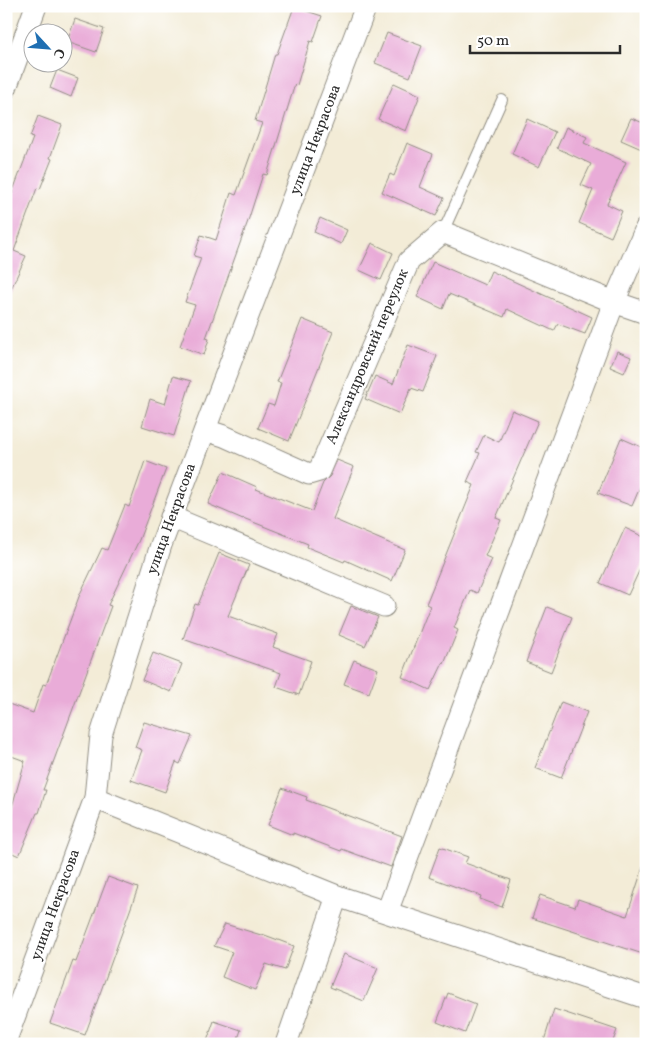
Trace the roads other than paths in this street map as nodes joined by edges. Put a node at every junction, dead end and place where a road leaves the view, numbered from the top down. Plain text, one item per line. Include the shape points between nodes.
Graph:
1 (36, 6) edge
2 (366, 6) edge
3 (6, 88) edge
4 (502, 100) dead end
5 (646, 228) edge
6 (443, 232) junction
7 (614, 302) junction
8 (646, 313) edge
9 (205, 430) junction
10 (171, 517) junction
11 (384, 606) dead end
12 (95, 798) junction
13 (337, 896) junction
14 (386, 912) junction
15 (646, 998) edge
16 (6, 1040) edge
17 (286, 1044) edge

1 - 3 street
2 - 9 street, улица Некрасова
4 - 6 lane
5 - 7 street
6 - 7 street
6 - 9 street, Александровский переулок via 409,261 319,471 309,474
7 - 8 street
7 - 14 street
9 - 10 street, улица Некрасова
10 - 11 street
10 - 12 street, улица Некрасова via 101,735
12 - 13 street
12 - 16 street, улица Некрасова
13 - 14 street
13 - 17 street
14 - 15 street

